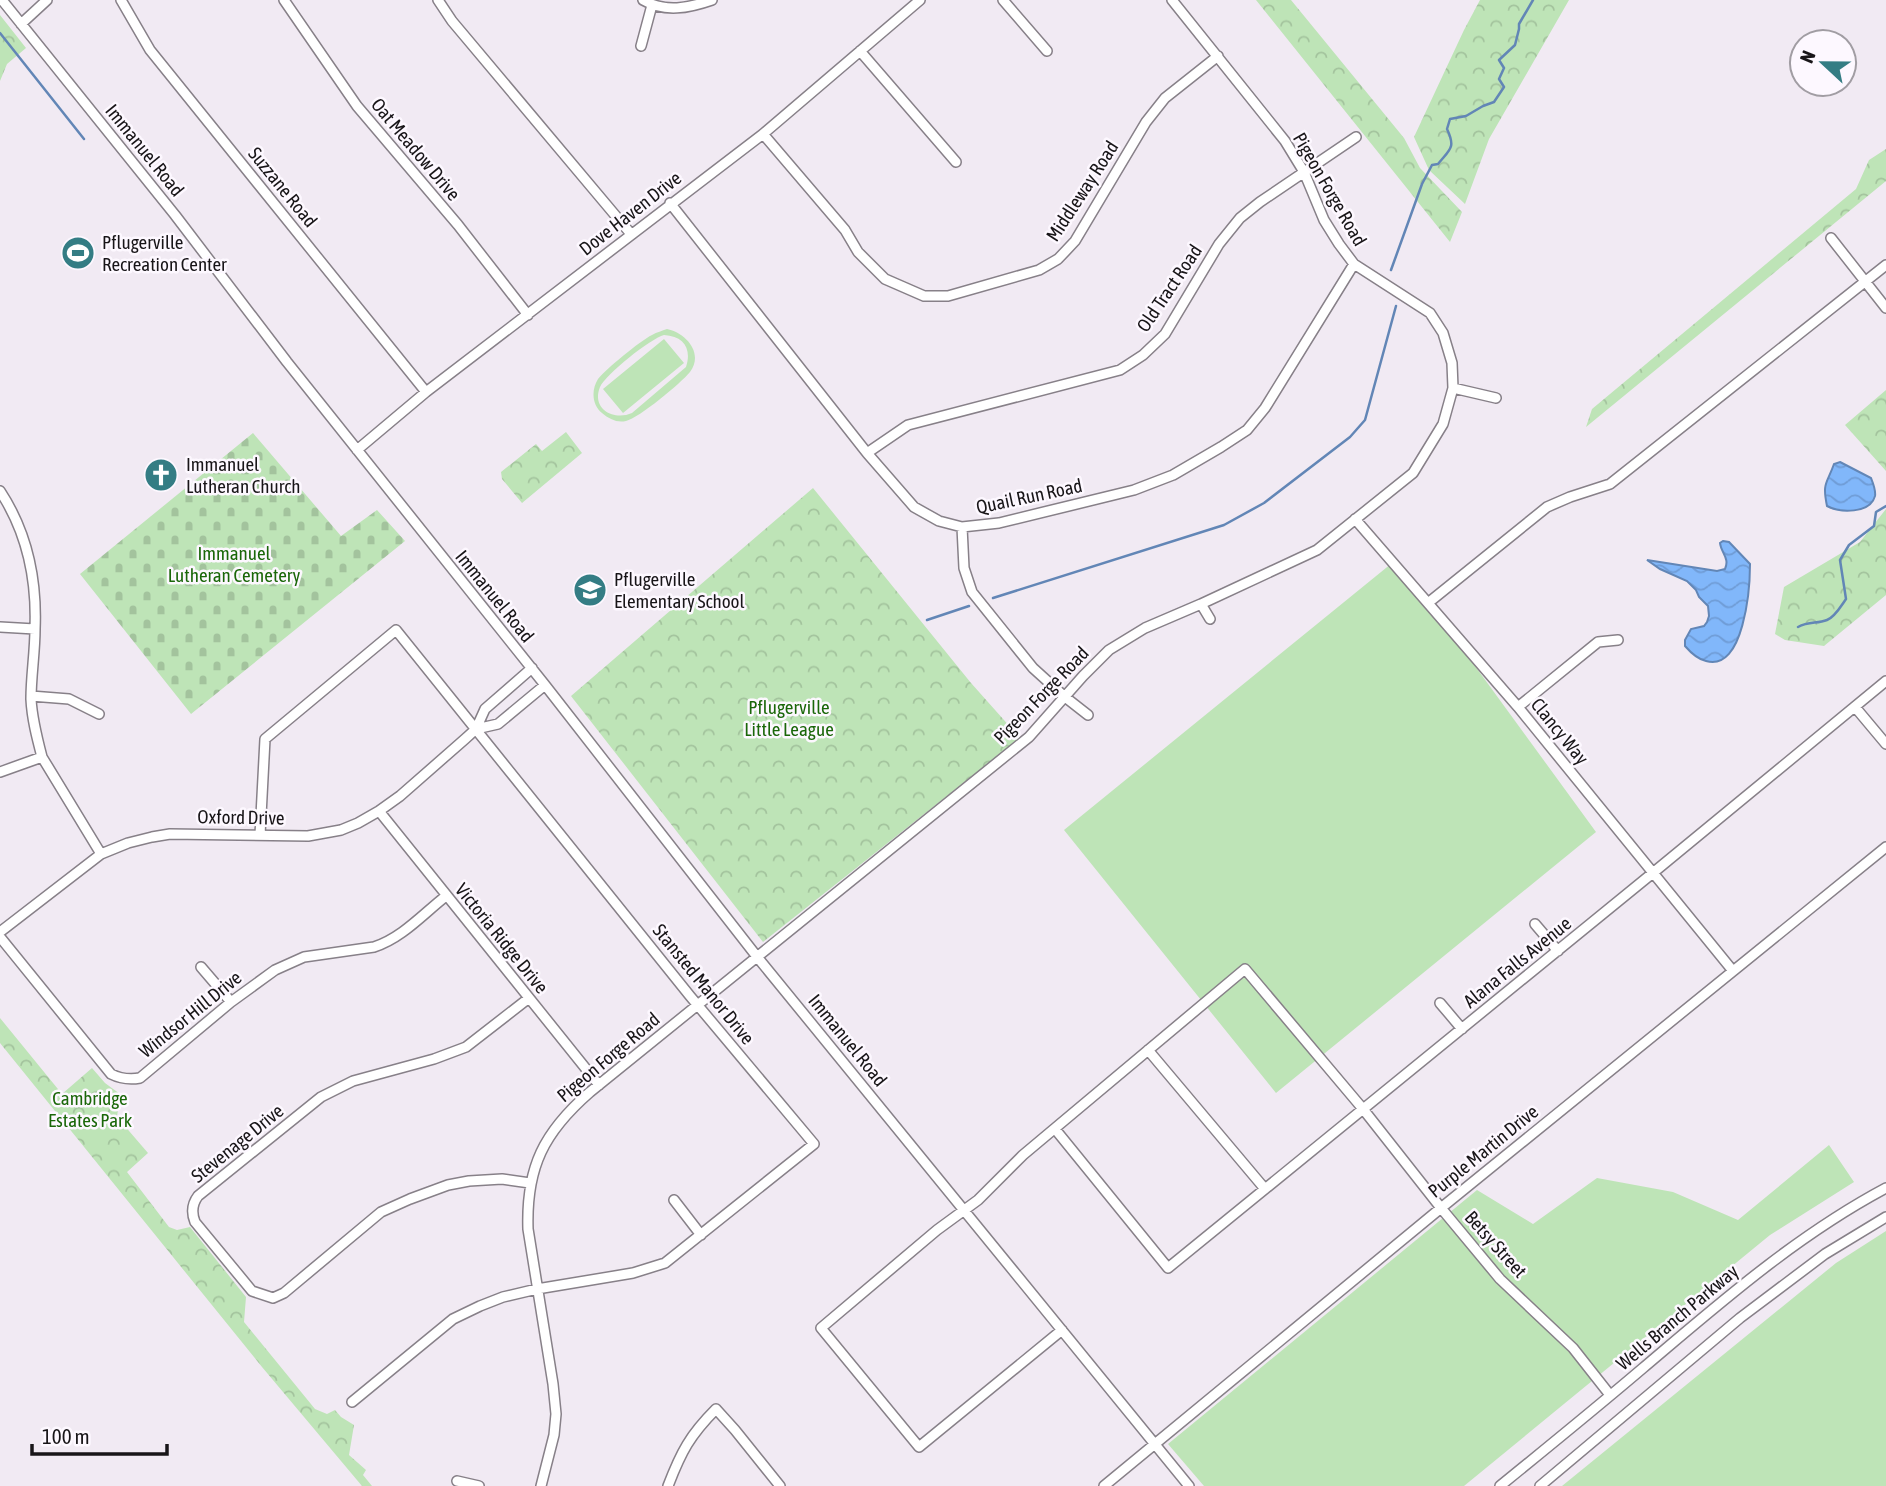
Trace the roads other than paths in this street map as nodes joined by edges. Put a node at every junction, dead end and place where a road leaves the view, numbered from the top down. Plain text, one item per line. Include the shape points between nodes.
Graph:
1 (2, 0) edge
2 (47, 0) edge
3 (121, 0) edge
4 (284, 0) edge
5 (438, 0) edge
6 (712, 0) edge
7 (920, 0) edge
8 (1003, 0) edge
9 (1172, 0) edge
10 (648, 2) edge
11 (908, 4) edge
12 (21, 24) junction
13 (641, 46) dead end
14 (860, 51) junction
15 (1047, 51) dead end
16 (1218, 56) junction
17 (763, 134) junction
18 (1356, 136) dead end
19 (956, 162) dead end
20 (1304, 172) junction
21 (670, 203) junction
22 (631, 234) junction
23 (1831, 238) dead end
24 (1354, 264) junction
25 (1886, 265) edge
26 (1866, 281) junction
27 (1886, 308) edge
28 (528, 315) junction
29 (1452, 388) junction
30 (426, 392) junction
31 (1496, 398) dead end
32 (357, 450) junction
33 (867, 453) junction
34 (0, 491) edge
35 (1354, 519) junction
36 (962, 527) junction
37 (1428, 603) junction
38 (1201, 604) junction
39 (1210, 620) dead end
40 (0, 627) edge
41 (35, 629) junction
42 (1618, 640) dead end
43 (531, 668) junction
44 (1886, 681) edge
45 (545, 685) junction
46 (31, 696) junction
47 (1065, 698) junction
48 (1518, 706) junction
49 (1855, 707) junction
50 (99, 714) dead end
51 (1088, 715) dead end
52 (476, 729) junction
53 (1886, 744) edge
54 (42, 757) junction
55 (0, 772) edge
56 (379, 811) junction
57 (260, 835) junction
58 (1886, 847) edge
59 (101, 854) junction
60 (1654, 872) junction
61 (446, 896) junction
62 (1535, 924) dead end
63 (0, 935) edge
64 (1558, 951) junction
65 (758, 958) junction
66 (201, 967) dead end
67 (1733, 971) junction
68 (529, 998) junction
69 (232, 1002) junction
70 (1440, 1003) dead end
71 (699, 1006) junction
72 (1462, 1029) junction
73 (1148, 1050) junction
74 (599, 1085) junction
75 (1363, 1109) junction
76 (1055, 1129) junction
77 (530, 1183) junction
78 (1886, 1188) edge
79 (1265, 1189) junction
80 (674, 1200) dead end
81 (1441, 1208) junction
82 (964, 1211) junction
83 (1886, 1217) edge
84 (701, 1235) junction
85 (537, 1289) junction
86 (1062, 1331) junction
87 (1611, 1395) junction
88 (352, 1402) dead end
89 (1154, 1444) junction
90 (457, 1481) dead end
91 (479, 1486) edge
92 (541, 1486) edge
93 (668, 1486) edge
94 (780, 1486) edge
95 (1104, 1486) edge
96 (1189, 1486) edge
97 (1500, 1486) edge
98 (1540, 1486) edge

1 - 12 street, Immanuel Road
2 - 12 street
3 - 30 street, Suzzane Road via 150,50
4 - 28 street, Oat Meadow Drive via 357,107
5 - 22 street
6 - 10 street via 693,7 663,8
7 - 11 street, Dove Haven Drive
8 - 15 street
9 - 16 street, Pigeon Forge Road
10 - 13 street
11 - 14 street, Dove Haven Drive
12 - 32 street, Immanuel Road
14 - 17 street, Dove Haven Drive
14 - 19 street
16 - 17 street, Middleway Road via 1152,114 1075,241 1058,259 1039,270 948,296 924,296 885,279
16 - 20 street, Pigeon Forge Road
17 - 21 street, Dove Haven Drive
18 - 20 street, Old Tract Road
20 - 24 street, Pigeon Forge Road via 1324,220
20 - 33 street, Old Tract Road via 1240,218 1219,244 1165,334 1120,370 908,425
21 - 22 street, Dove Haven Drive
21 - 33 street, Quail Run Road
22 - 28 street, Dove Haven Drive
23 - 26 street
24 - 29 street, Pigeon Forge Road via 1430,313 1443,333 1452,363
24 - 36 street, Quail Run Road via 1265,408 1247,430 1222,447 1173,475 1134,490 999,523
25 - 26 street
26 - 27 street
26 - 37 street via 1610,484 1547,507
28 - 30 street, Dove Haven Drive
29 - 31 street
29 - 35 street, Pigeon Forge Road via 1443,424 1413,473
30 - 32 street, Dove Haven Drive
32 - 43 street, Immanuel Road
33 - 36 street, Quail Run Road via 914,507
34 - 41 street via 25,544 34,584
35 - 37 street, Clancy Way
35 - 38 street, Pigeon Forge Road via 1317,550
36 - 47 street via 964,568 972,592 1034,668
37 - 48 street, Clancy Way
38 - 39 street
38 - 47 street, Pigeon Forge Road via 1145,628 1109,650
40 - 41 street
41 - 46 street
42 - 48 street via 1598,642
43 - 45 street, Immanuel Road
43 - 52 street via 485,709
44 - 49 street, Alana Falls Avenue
45 - 52 street via 498,724
45 - 65 street, Immanuel Road
46 - 50 street via 68,699
46 - 54 street
47 - 51 street
47 - 65 street, Pigeon Forge Road via 1030,737
48 - 60 street, Clancy Way
49 - 53 street
49 - 60 street, Alana Falls Avenue
52 - 56 street, Oxford Drive
52 - 57 street, Stansted Manor Drive via 396,630 265,738
52 - 71 street, Stansted Manor Drive
54 - 55 street
54 - 59 street
56 - 57 street, Oxford Drive via 325,834
56 - 61 street, Victoria Ridge Drive
57 - 59 street, Oxford Drive via 170,834
58 - 67 street, Purple Martin Drive
59 - 63 street, Oxford Drive
60 - 64 street, Alana Falls Avenue
60 - 67 street, Clancy Way
61 - 68 street, Victoria Ridge Drive
61 - 69 street, Windsor Hill Drive via 385,944 288,963
62 - 64 street
63 - 69 street, Windsor Hill Drive via 111,1074 121,1079 140,1078
64 - 72 street, Alana Falls Avenue
65 - 71 street, Pigeon Forge Road
65 - 82 street, Immanuel Road
66 - 69 street
67 - 81 street, Purple Martin Drive
68 - 74 street, Victoria Ridge Drive
68 - 77 street, Stevenage Drive via 466,1047 353,1081 321,1097 198,1196 192,1216 252,1292 273,1298 382,1212 410,1199 468,1181
70 - 72 street
71 - 74 street, Pigeon Forge Road
71 - 84 street, Stansted Manor Drive via 814,1144
72 - 75 street, Alana Falls Avenue
73 - 75 street, Betsy Street via 1245,969
73 - 76 street
73 - 79 street
74 - 77 street, Pigeon Forge Road via 556,1125
75 - 79 street, Alana Falls Avenue
75 - 81 street, Betsy Street
76 - 79 street, Alana Falls Avenue via 1168,1268
76 - 82 street
77 - 85 street, Pigeon Forge Road via 528,1229
78 - 87 street, Wells Branch Parkway via 1814,1230
80 - 84 street
81 - 87 street, Betsy Street via 1500,1279 1573,1348
81 - 89 street, Purple Martin Drive
82 - 86 street, Immanuel Road
82 - 86 street via 821,1328 919,1447
83 - 98 street via 1825,1254 1741,1318
84 - 85 street, Stansted Manor Drive via 665,1263
85 - 88 street, Stansted Manor Drive via 503,1297 453,1319
85 - 92 street, Pigeon Forge Road via 556,1414
86 - 89 street, Immanuel Road
87 - 97 street, Wells Branch Parkway
89 - 95 street, Purple Martin Drive
89 - 96 street, Immanuel Road
90 - 91 street
93 - 94 street via 688,1441 716,1409

